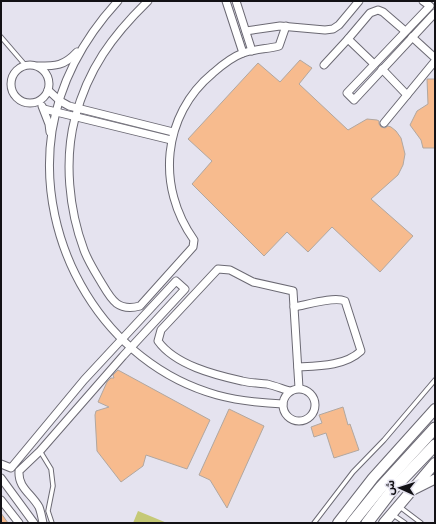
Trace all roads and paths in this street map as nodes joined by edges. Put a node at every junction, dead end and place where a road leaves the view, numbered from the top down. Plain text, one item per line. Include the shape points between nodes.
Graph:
1 (118, 1) edge
2 (148, 1) edge
3 (226, 1) edge
4 (236, 1) edge
5 (359, 1) edge
6 (423, 1) edge
7 (432, 3) edge
8 (435, 13) edge
9 (286, 26) junction
10 (246, 31) junction
11 (405, 31) junction
12 (1, 37) edge
13 (412, 37) junction
14 (348, 39) junction
15 (84, 45) junction
16 (252, 50) junction
17 (243, 53) junction
18 (435, 58) edge
19 (435, 62) edge
20 (374, 64) junction
21 (324, 65) dead end
22 (26, 66) junction
23 (38, 66) junction
24 (382, 70) junction
25 (48, 90) junction
26 (407, 94) junction
27 (38, 101) junction
28 (60, 101) junction
29 (78, 108) junction
30 (44, 109) junction
31 (57, 112) junction
32 (75, 117) junction
33 (384, 122) dead end
34 (174, 132) junction
35 (171, 140) junction
36 (50, 150) junction
37 (294, 307) junction
38 (122, 339) junction
39 (132, 348) junction
40 (298, 367) junction
41 (435, 380) edge
42 (299, 388) junction
43 (290, 391) junction
44 (283, 404) junction
45 (435, 409) edge
46 (435, 428) edge
47 (36, 439) junction
48 (435, 445) edge
49 (42, 449) junction
50 (435, 463) edge
51 (1, 464) edge
52 (1, 478) edge
53 (435, 479) edge
54 (410, 491) junction
55 (1, 500) edge
56 (398, 505) junction
57 (391, 514) junction
58 (18, 523) edge
59 (34, 523) edge
60 (43, 523) edge
61 (52, 523) edge
62 (314, 523) edge
63 (338, 523) edge
64 (352, 523) edge
65 (367, 523) edge
66 (384, 523) edge
67 (405, 523) edge
68 (421, 523) edge

1 - 15 street via 93,30
2 - 29 street via 126,22 102,53 88,80
3 - 17 street
4 - 10 street
5 - 9 street via 333,29
6 - 7 street
7 - 11 street
8 - 13 street
9 - 10 street
9 - 16 street via 279,46
10 - 16 street
11 - 14 street via 378,10 370,13
11 - 20 street
12 - 22 lane
13 - 18 street
13 - 24 street
14 - 20 street
14 - 21 street
15 - 23 street via 62,64
15 - 28 street via 67,78
16 - 17 street
17 - 34 street via 225,63 204,80 186,102
19 - 26 street
20 - 24 street via 347,93 354,100
22 - 23 street
22 - 27 street via 18,70 13,77 13,89 20,100 32,103
23 - 25 street via 49,80
24 - 26 street
25 - 27 street
25 - 28 street
26 - 33 street
27 - 30 street
28 - 29 street
28 - 31 street
29 - 32 street
29 - 34 street
30 - 31 street
30 - 36 street via 49,124
31 - 32 street
31 - 36 street
32 - 35 street
32 - 35 street via 69,162 76,221 84,250 98,278 112,300 121,307 130,309 140,306 193,247 194,240 186,230 175,204 169,161
34 - 35 street
36 - 38 street via 52,204 67,257 95,308
37 - 40 street
37 - 40 street via 333,300 345,301 361,351 342,362
37 - 43 street via 293,291 253,282 230,270 218,269 161,330 158,341 165,350 188,364 244,381
38 - 39 street
38 - 39 street via 176,281 185,289
38 - 47 street via 84,380
39 - 44 street via 165,372 216,395 257,403
39 - 49 street
40 - 42 street
41 - 62 lane via 353,472
42 - 43 street
42 - 44 street via 314,397 315,408 310,417 300,421 290,418 286,415
43 - 44 street
45 - 63 main road via 373,478
46 - 64 main road
47 - 49 street
47 - 51 street via 11,468
48 - 65 main road
49 - 60 street via 19,471 19,479 39,507
49 - 61 lane via 51,469 54,486 48,511
50 - 54 main road
52 - 59 street
53 - 54 street
54 - 56 main road
55 - 58 street
56 - 57 main road
56 - 68 lane
57 - 66 main road
57 - 67 lane

